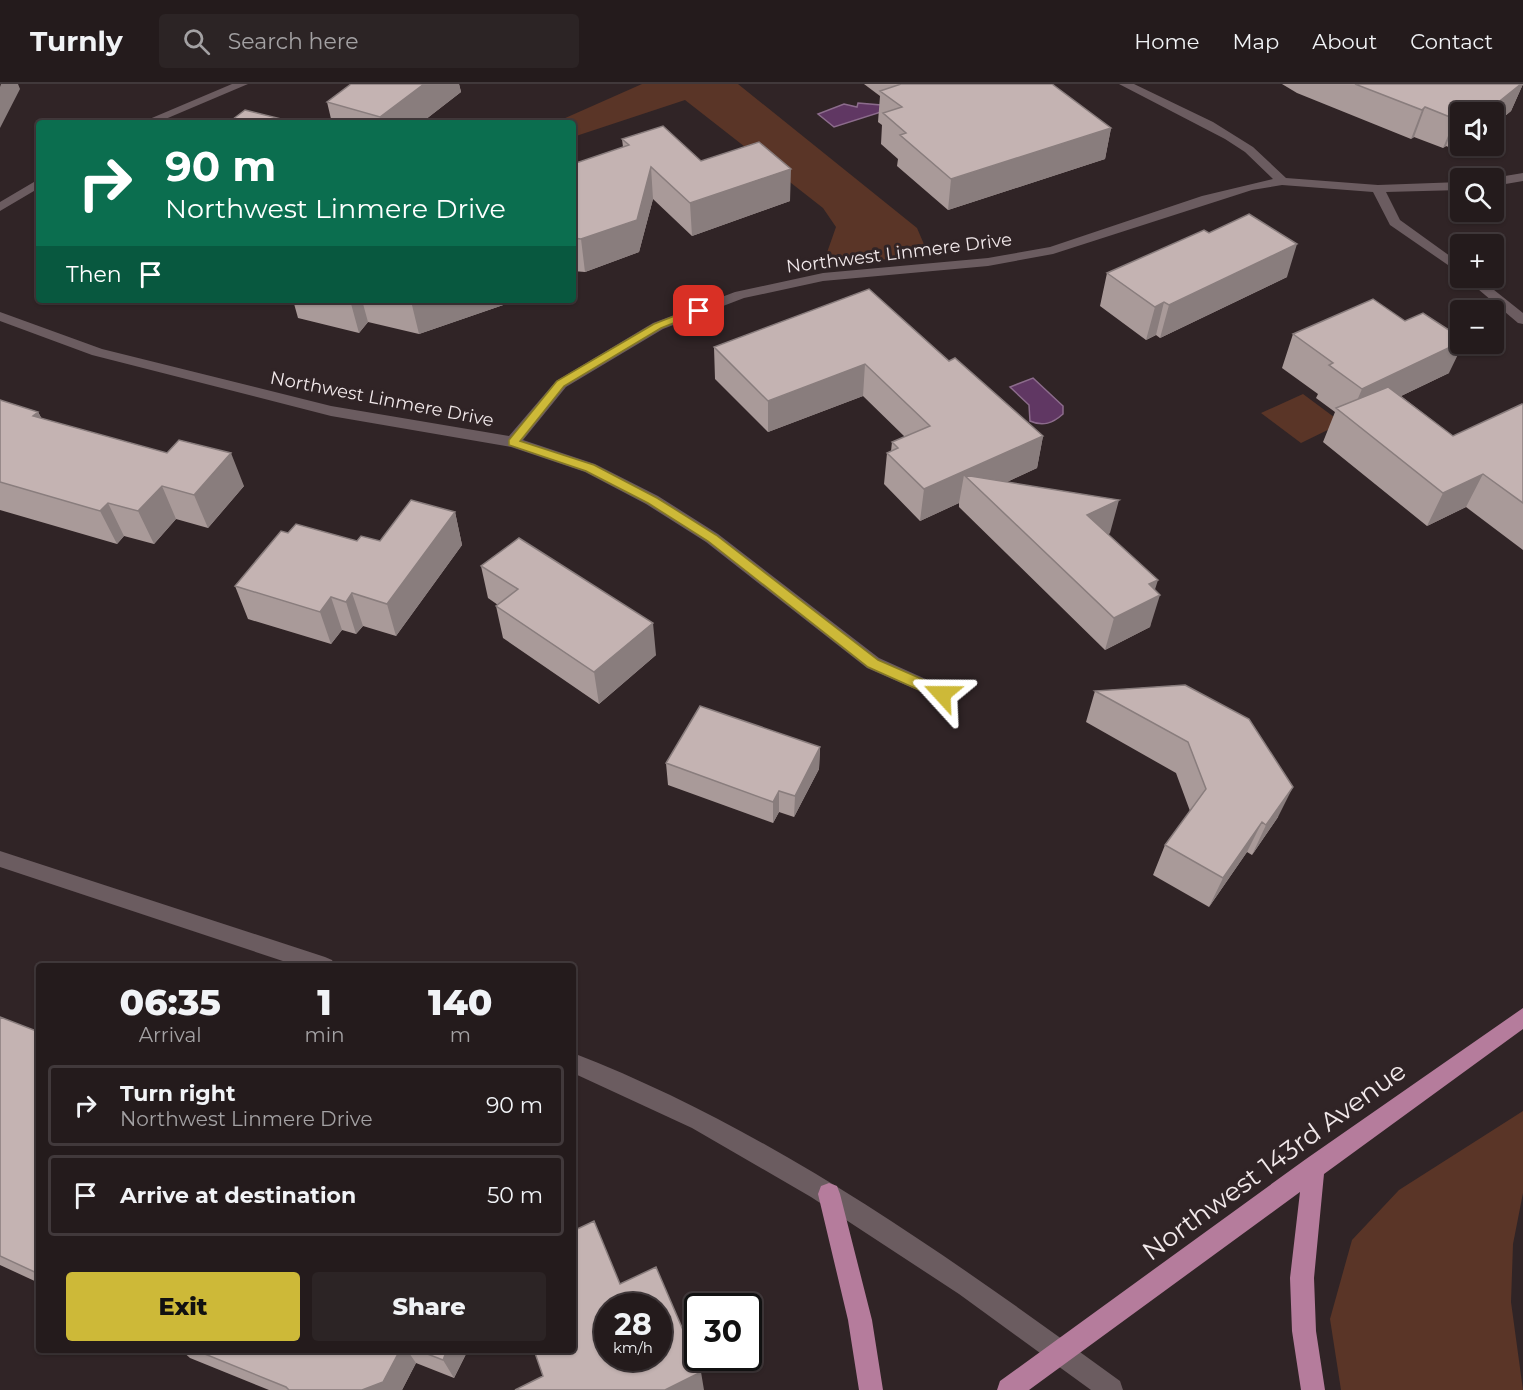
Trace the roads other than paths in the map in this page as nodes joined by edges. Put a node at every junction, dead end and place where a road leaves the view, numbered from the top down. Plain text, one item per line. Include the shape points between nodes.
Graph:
1 (242, 84) edge
2 (1125, 84) edge
3 (153, 120) edge
4 (1523, 177) edge
5 (1504, 180) edge
6 (1282, 181) junction
7 (36, 185) edge
8 (1450, 186) edge
9 (1378, 189) junction
10 (0, 207) edge
11 (1450, 262) edge
12 (1483, 288) edge
13 (0, 316) edge
14 (1523, 320) edge
15 (513, 442) junction
16 (942, 694) dead end
17 (0, 858) edge
18 (316, 963) edge
19 (1523, 1017) edge
20 (576, 1064) edge
21 (1314, 1167) junction
22 (829, 1194) junction
23 (1058, 1352) junction
24 (871, 1390) edge
25 (1009, 1390) edge
26 (1111, 1390) edge
27 (1313, 1390) edge

1 - 3 street
2 - 6 street via 1247,148
4 - 5 street
6 - 9 street, Northwest Linmere Drive
6 - 15 street, Northwest Linmere Drive via 1206,199 1053,250 988,262 823,277 740,295 658,326 561,384
7 - 10 street
8 - 9 street, Northwest Linmere Drive
9 - 11 street via 1395,222
12 - 14 street
13 - 15 street, Northwest Linmere Drive via 97,352 308,405
15 - 16 street via 590,468 652,500 712,538 873,663
17 - 18 street
19 - 21 main road, Northwest 143rd Avenue
20 - 22 street via 716,1129
21 - 23 main road, Northwest 143rd Avenue
21 - 27 main road via 1302,1278 1304,1331
22 - 23 street via 976,1290
22 - 24 main road via 860,1320
23 - 25 main road, Northwest 143rd Avenue
23 - 26 street

